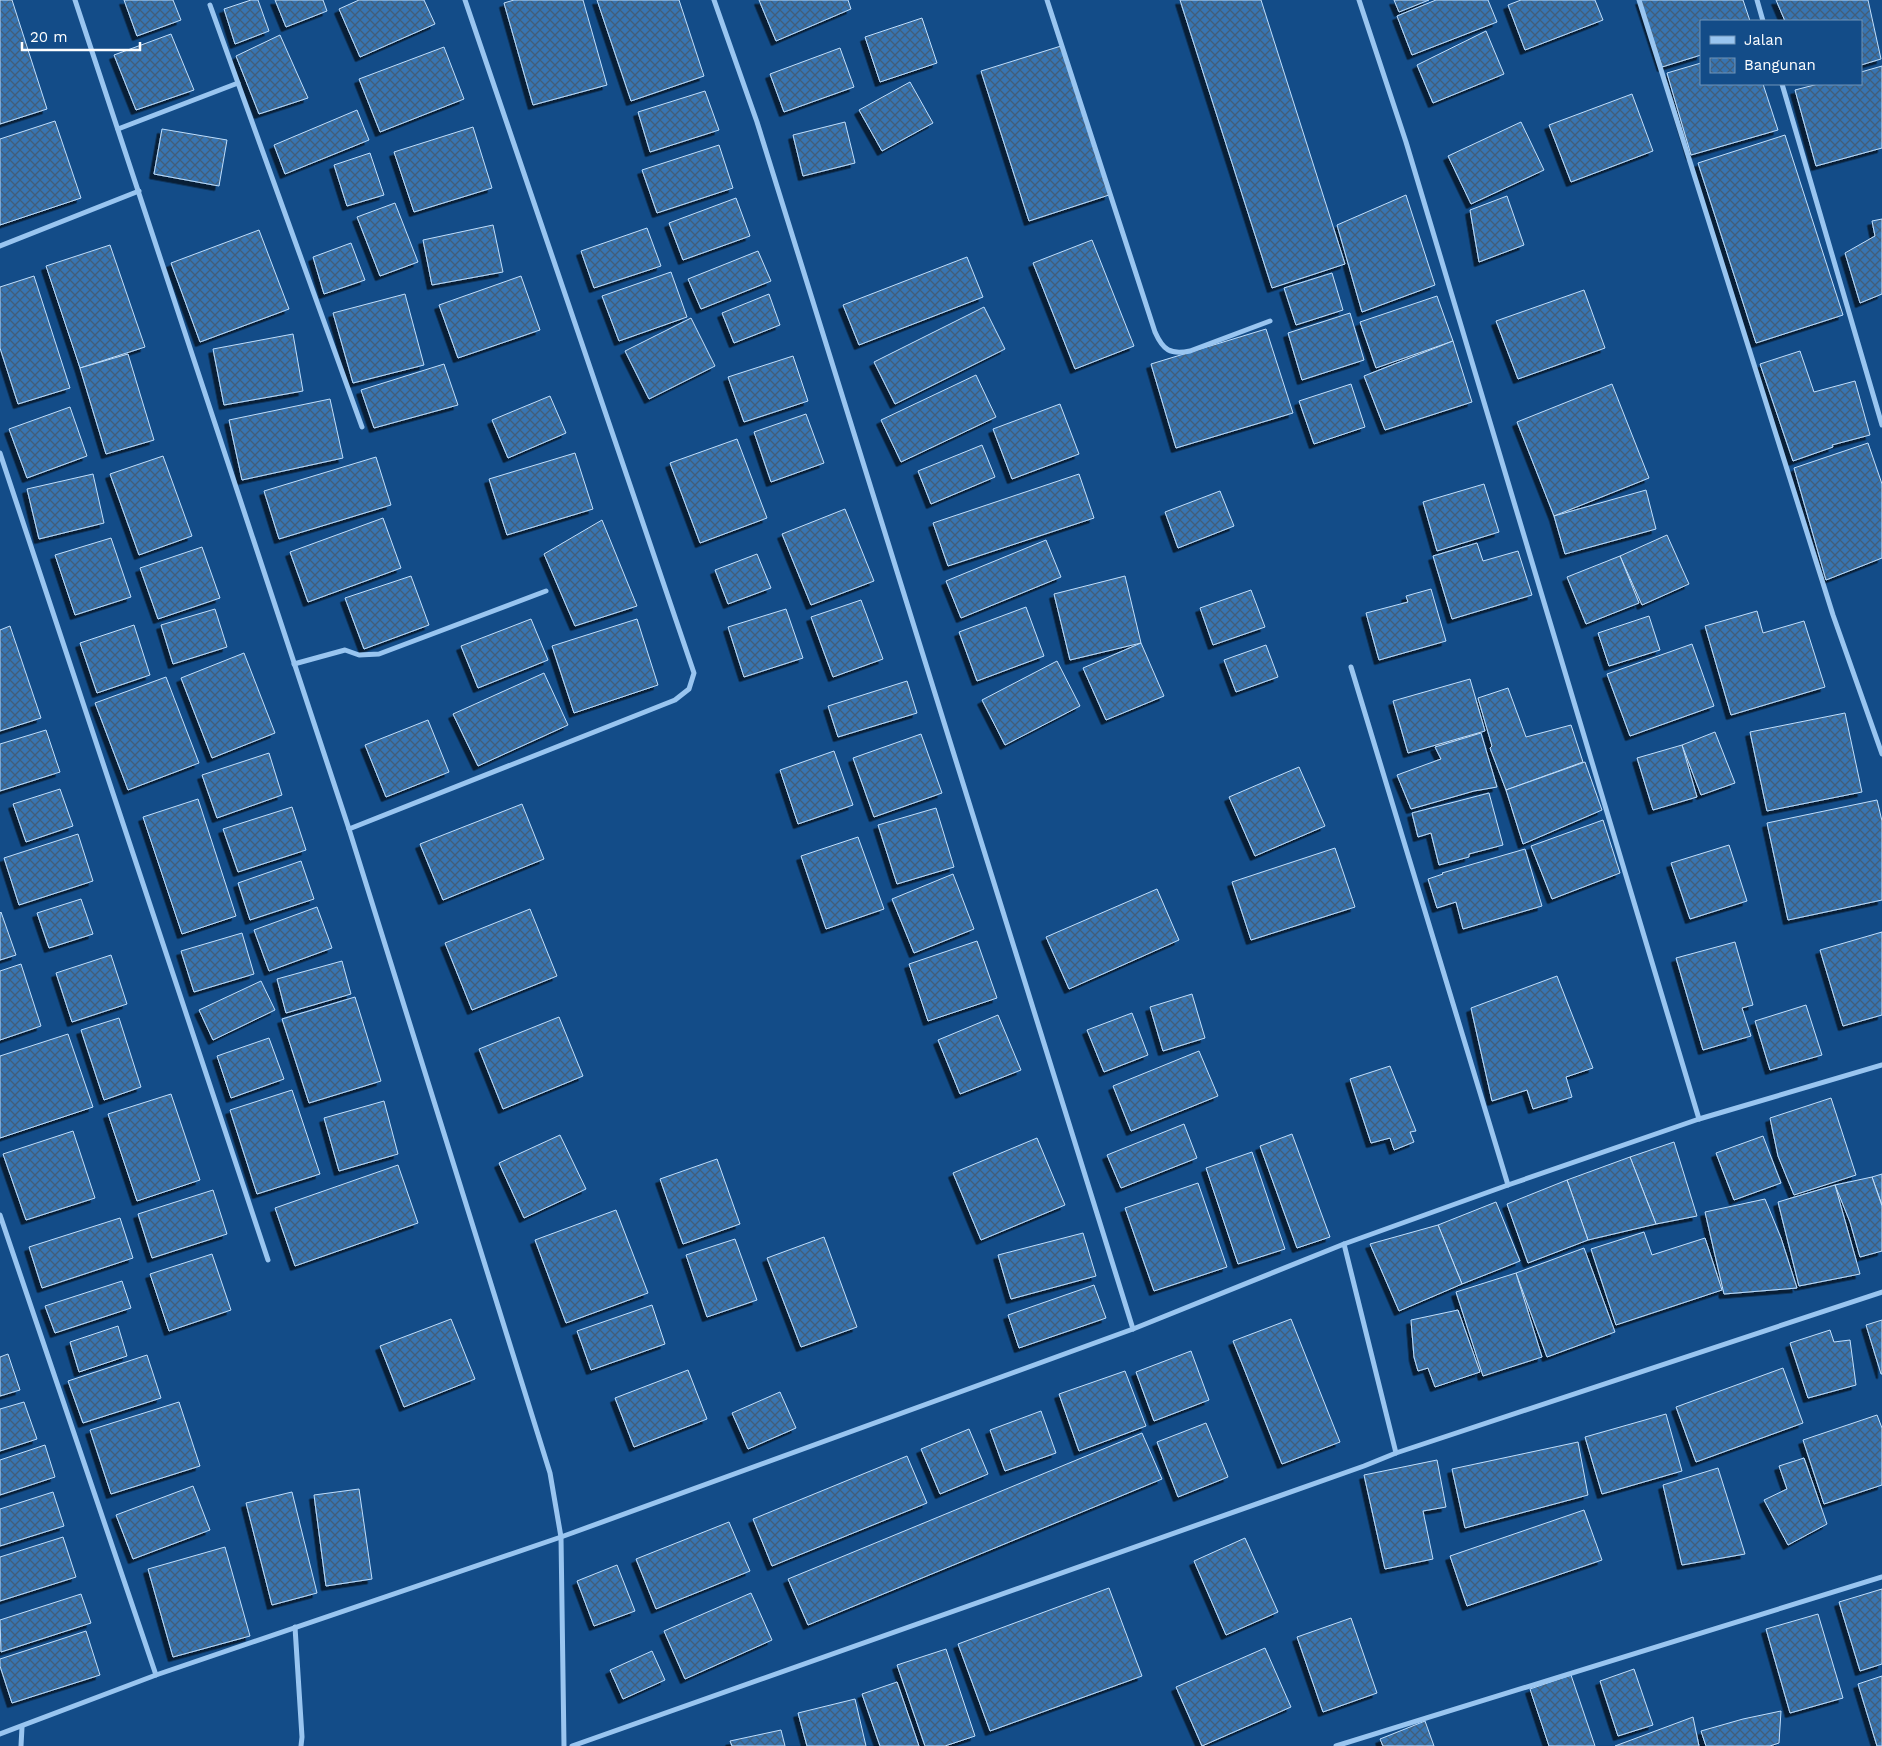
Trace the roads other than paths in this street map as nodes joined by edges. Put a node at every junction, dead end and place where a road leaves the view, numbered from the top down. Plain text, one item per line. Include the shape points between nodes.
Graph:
1 (76, 0) edge
2 (466, 0) edge
3 (714, 0) edge
4 (1047, 0) edge
5 (1359, 0) edge
6 (1639, 0) edge
7 (1757, 0) edge
8 (210, 5) dead end
9 (1763, 20) edge
10 (238, 83) junction
11 (1782, 85) edge
12 (118, 129) junction
13 (139, 191) junction
14 (0, 246) edge
15 (1270, 321) dead end
16 (1882, 425) edge
17 (362, 428) dead end
18 (0, 453) edge
19 (546, 591) dead end
20 (294, 664) junction
21 (1351, 667) dead end
22 (1882, 754) edge
23 (349, 829) junction
24 (1882, 1065) edge
25 (1699, 1119) junction
26 (1508, 1185) junction
27 (0, 1215) edge
28 (1344, 1244) junction
29 (268, 1260) dead end
30 (1882, 1292) edge
31 (1133, 1328) junction
32 (1396, 1452) junction
33 (561, 1537) junction
34 (1882, 1577) edge
35 (295, 1627) junction
36 (156, 1675) junction
37 (22, 1727) junction
38 (0, 1734) edge
39 (21, 1746) edge
40 (301, 1746) edge
41 (564, 1746) edge
42 (572, 1746) edge
43 (1336, 1746) edge

1 - 12 street
2 - 23 street via 694,674 689,689 675,700
3 - 31 street via 760,132
4 - 15 street via 1161,345 1180,353 1190,351
5 - 25 street via 1406,142
6 - 22 street via 1833,615
7 - 9 street
8 - 10 street
10 - 12 street
10 - 17 street
11 - 16 street
12 - 13 street
13 - 14 street
13 - 20 street
18 - 29 street
19 - 20 street via 379,654 359,655 345,650
20 - 23 street
21 - 26 street
23 - 33 street via 550,1473
24 - 25 street
25 - 26 street
26 - 28 street
27 - 36 street
28 - 31 street
28 - 32 street
30 - 32 street
31 - 33 street
32 - 42 street
33 - 35 street
33 - 41 street
34 - 43 street
35 - 36 street
35 - 40 street
36 - 37 street
37 - 38 street
37 - 39 street

